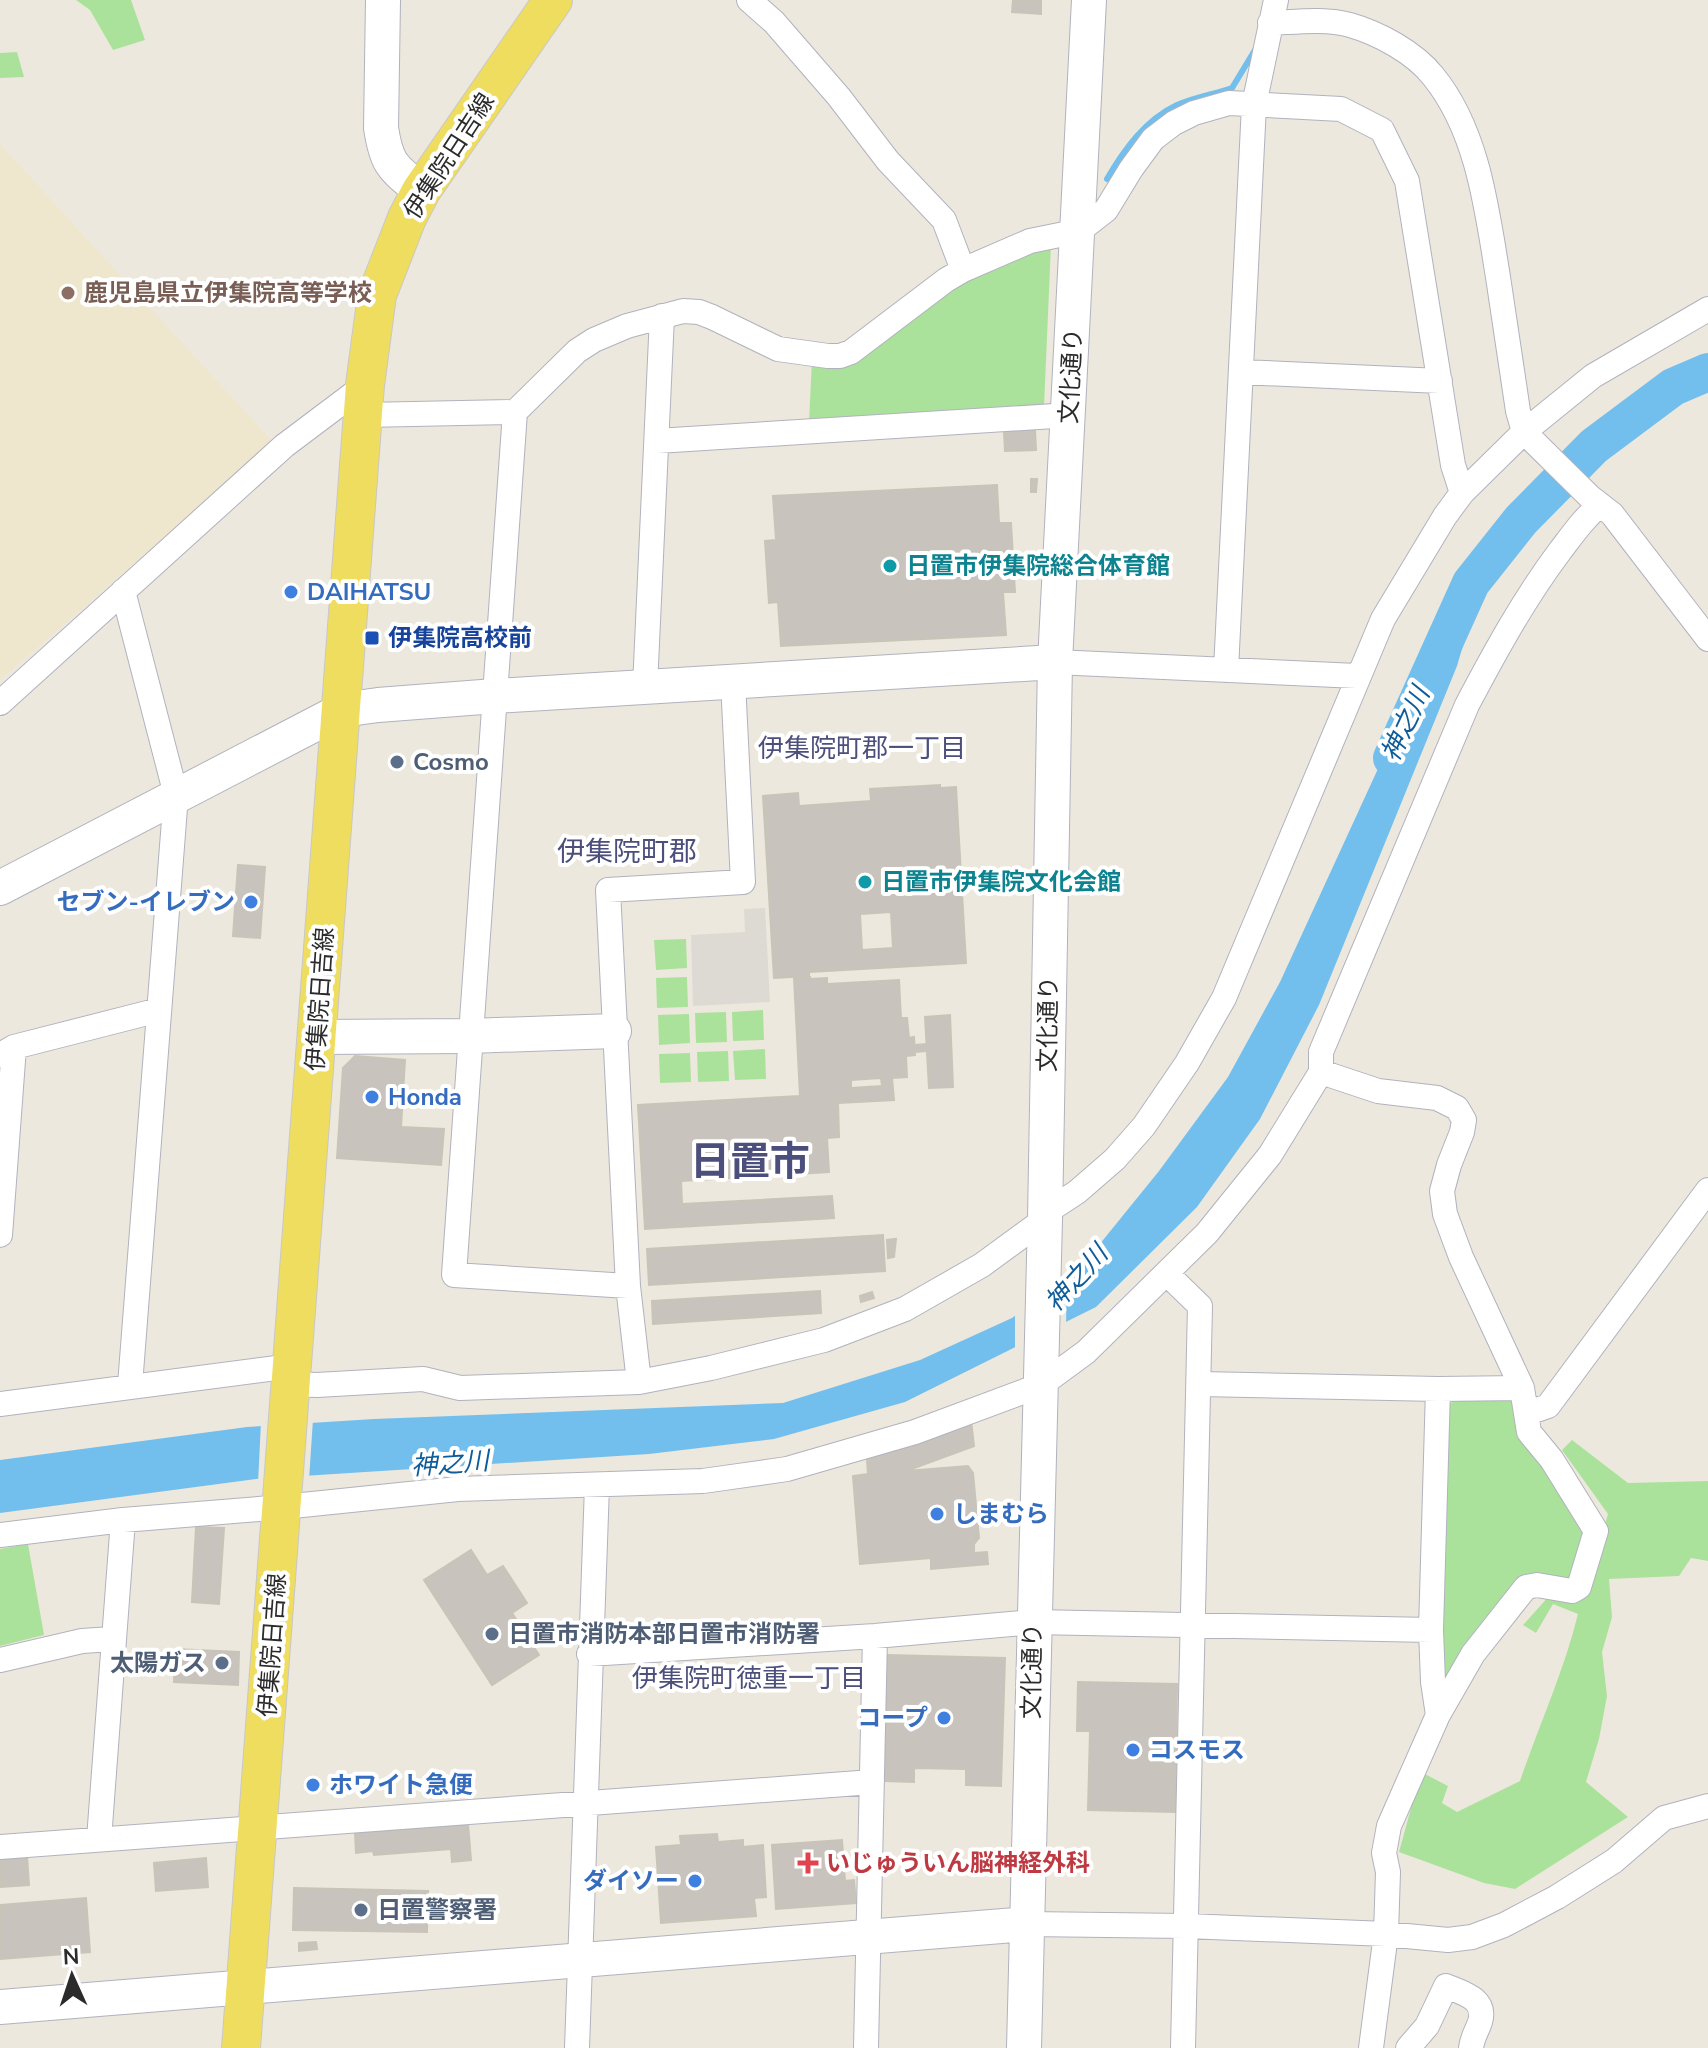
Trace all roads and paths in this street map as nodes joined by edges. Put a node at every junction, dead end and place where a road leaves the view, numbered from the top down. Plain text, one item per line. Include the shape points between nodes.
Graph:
1 (553, 0) edge
2 (749, 0) edge
3 (1089, 0) edge
4 (379, 2) edge
5 (1273, 11) edge
6 (1254, 105) junction
7 (421, 191) junction
8 (1079, 231) junction
9 (961, 265) junction
10 (1708, 309) edge
11 (662, 316) junction
12 (1242, 372) junction
13 (1440, 381) junction
14 (365, 400) junction
15 (515, 412) junction
16 (1070, 415) junction
17 (1528, 437) junction
18 (657, 441) junction
19 (1462, 493) junction
20 (1595, 501) junction
21 (123, 591) junction
22 (1708, 639) edge
23 (1055, 662) junction
24 (1226, 670) junction
25 (1357, 676) junction
26 (733, 682) junction
27 (645, 687) junction
28 (495, 696) junction
29 (0, 703) edge
30 (342, 710) junction
31 (176, 795) junction
32 (0, 888) edge
33 (159, 1010) junction
34 (614, 1031) junction
35 (469, 1036) junction
36 (317, 1037) junction
37 (7, 1051) edge
38 (1321, 1072) junction
39 (1708, 1190) edge
40 (1045, 1223) junction
41 (0, 1235) edge
42 (1167, 1274) junction
43 (628, 1286) junction
44 (1041, 1370) junction
45 (291, 1382) junction
46 (639, 1382) junction
47 (1200, 1384) junction
48 (130, 1385) junction
49 (1522, 1388) junction
50 (1438, 1389) junction
51 (0, 1404) edge
52 (1528, 1413) junction
53 (597, 1486) junction
54 (283, 1499) junction
55 (123, 1520) junction
56 (0, 1535) edge
57 (1034, 1622) junction
58 (1193, 1624) junction
59 (1431, 1630) junction
60 (875, 1636) junction
61 (112, 1639) junction
62 (589, 1654) junction
63 (0, 1660) edge
64 (1438, 1715) junction
65 (872, 1782) junction
66 (584, 1805) junction
67 (1708, 1806) edge
68 (258, 1827) junction
69 (99, 1839) junction
70 (0, 1847) edge
71 (1027, 1924) junction
72 (1186, 1926) junction
73 (1386, 1934) junction
74 (870, 1939) junction
75 (579, 1960) junction
76 (244, 1988) junction
77 (0, 2007) edge
78 (241, 2048) edge
79 (577, 2048) edge
80 (866, 2048) edge
81 (1024, 2048) edge
82 (1183, 2048) edge
83 (1371, 2048) edge
84 (1408, 2048) edge
85 (1471, 2048) edge

1 - 7 main road, 伊集院日吉線
2 - 9 street via 774,22 888,161 944,220
3 - 8 street, 文化通り
4 - 7 street via 384,148 392,166
5 - 6 street
5 - 17 street via 1348,24 1369,33 1411,56 1453,106 1483,184 1518,411
6 - 8 street via 1229,103 1174,123 1153,139 1106,210
6 - 12 street
6 - 13 street via 1341,109 1382,130 1407,181
7 - 14 main road, 伊集院日吉線 via 377,295
8 - 9 street
8 - 16 street, 文化通り
9 - 11 street via 860,346 840,356 778,349 699,312
10 - 17 street via 1593,376
11 - 15 street via 577,351
11 - 18 street
12 - 13 street
12 - 24 street
13 - 19 street
14 - 15 street
14 - 21 street via 284,446
14 - 30 main road, 伊集院日吉線
15 - 28 street
16 - 18 street
16 - 23 street, 文化通り
17 - 19 street
17 - 20 street
18 - 27 street
19 - 25 street via 1383,619
20 - 22 street via 1612,514
20 - 38 street via 1538,580 1467,705 1321,1052
21 - 29 street
21 - 31 street
23 - 24 street
23 - 26 street
23 - 40 street, 文化通り
24 - 25 street
25 - 40 street via 1224,998 1187,1063 1115,1159
26 - 27 street
26 - 34 street via 743,882 608,890
27 - 28 street
28 - 30 street
28 - 35 street
30 - 31 street
30 - 36 main road, 伊集院日吉線
31 - 32 street
31 - 33 street
33 - 37 street
33 - 48 street
34 - 35 street
34 - 43 street
35 - 36 street
35 - 43 street via 454,1275
36 - 45 main road, 伊集院日吉線
37 - 41 street
38 - 42 street via 1270,1155
38 - 49 street via 1378,1091 1437,1098 1457,1108 1464,1120 1442,1191 1445,1214
39 - 52 street via 1548,1406
40 - 44 street, 文化通り
40 - 46 street via 905,1309 824,1340
42 - 44 street via 1086,1352
42 - 47 street via 1200,1306
43 - 46 street
44 - 53 street via 915,1432 787,1469 703,1481
44 - 57 street, 文化通り
45 - 46 street via 423,1379 460,1388
45 - 48 street
45 - 54 main road, 伊集院日吉線
47 - 50 street
47 - 58 street
48 - 51 street
49 - 50 street
49 - 52 street
50 - 59 street
52 - 64 street via 1529,1432 1596,1531 1579,1587 1526,1587 1473,1654
53 - 54 street
53 - 62 street
54 - 55 street
54 - 68 main road, 伊集院日吉線
55 - 56 street
55 - 61 street
57 - 58 street
57 - 60 street
57 - 71 street, 文化通り
58 - 59 street
58 - 72 street
59 - 64 street
60 - 62 street
60 - 65 street
61 - 63 street
61 - 69 street
62 - 66 street
64 - 73 street via 1389,1826 1384,1853
65 - 66 street
65 - 74 street
66 - 68 street
66 - 75 street
67 - 73 street via 1664,1818 1614,1861 1504,1925 1448,1940
68 - 69 street
68 - 76 main road, 伊集院日吉線
69 - 70 street
71 - 72 street
71 - 74 street
71 - 81 street, 文化通り
72 - 73 street
72 - 82 street
73 - 83 street
74 - 75 street
74 - 80 street
75 - 76 street
75 - 79 street
76 - 77 street
76 - 78 main road, 伊集院日吉線
84 - 85 street via 1427,2026 1446,1986 1472,1996 1479,2006 1481,2018

